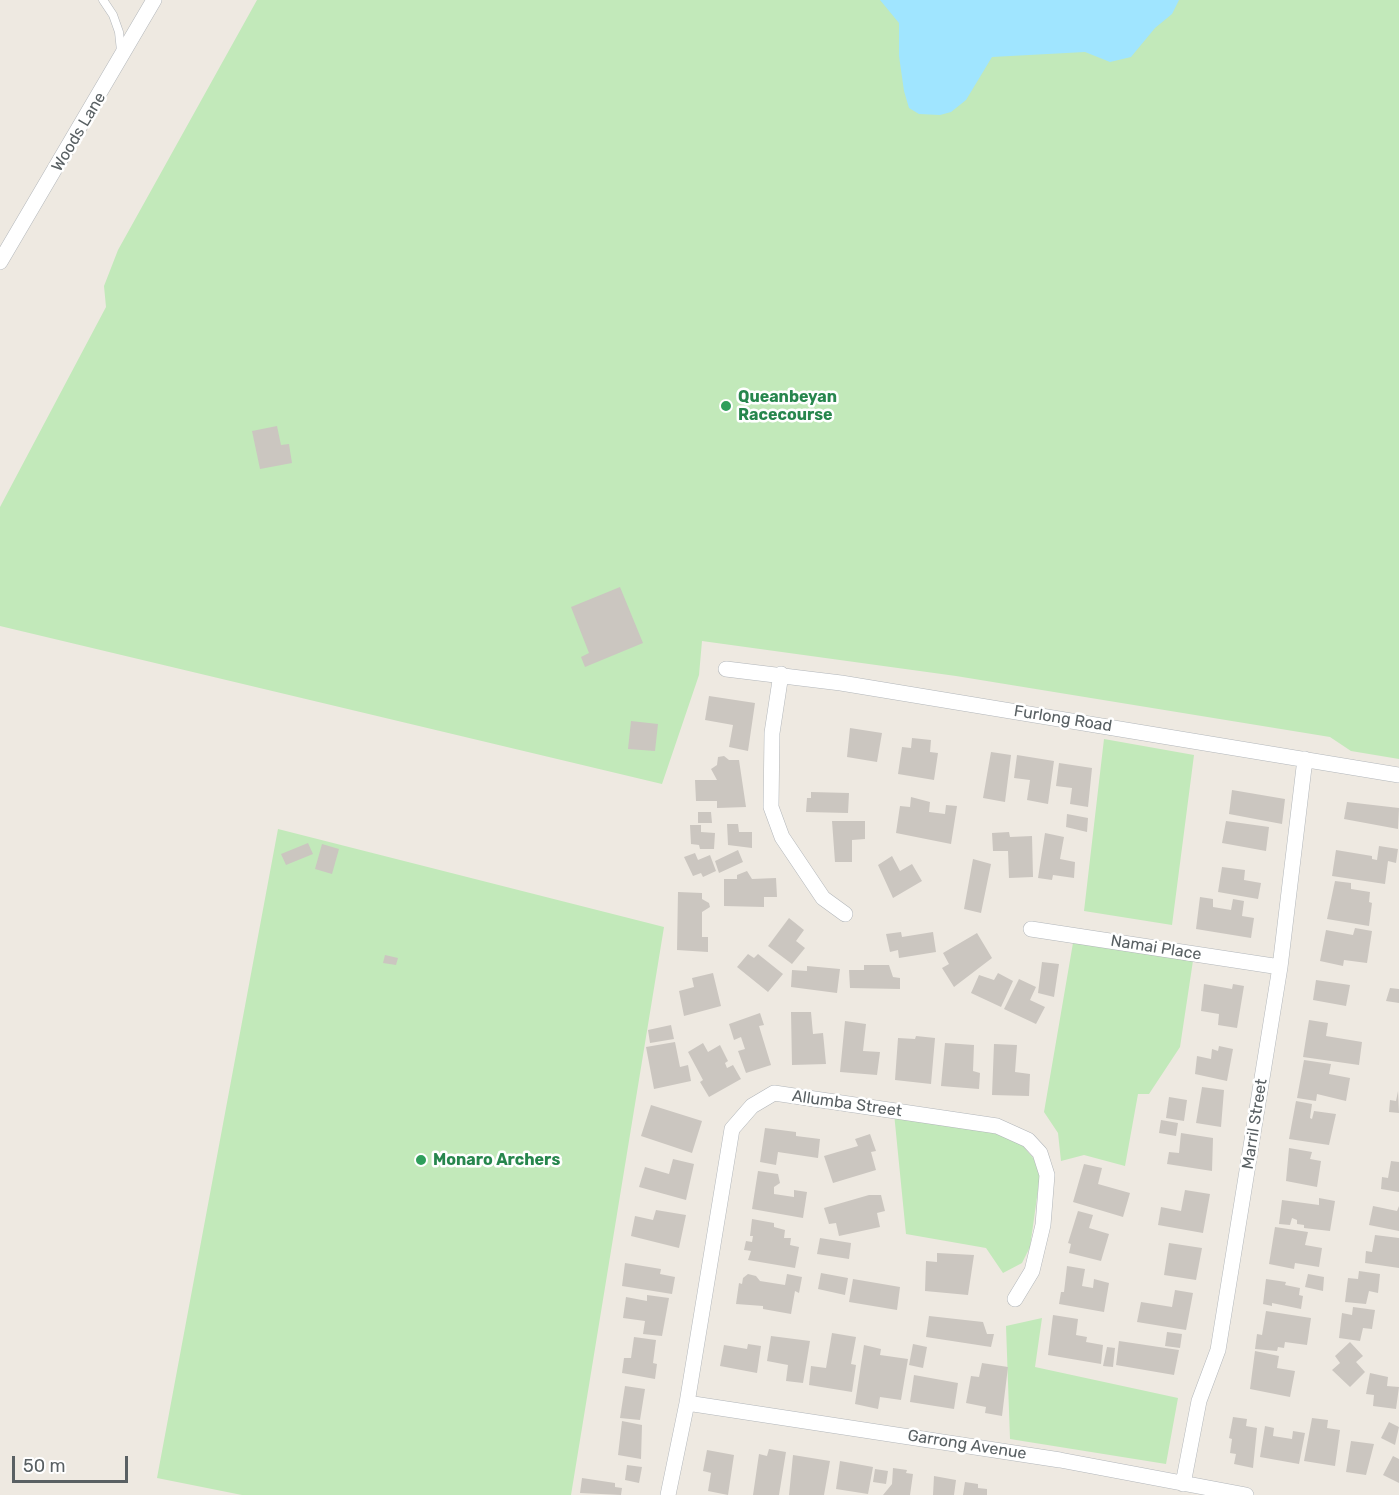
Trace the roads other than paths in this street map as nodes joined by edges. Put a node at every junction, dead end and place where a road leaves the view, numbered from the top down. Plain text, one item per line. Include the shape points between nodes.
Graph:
1 (103, 0) edge
2 (154, 0) edge
3 (122, 60) junction
4 (0, 262) edge
5 (726, 669) dead end
6 (781, 674) junction
7 (1305, 759) junction
8 (1399, 775) edge
9 (845, 914) dead end
10 (1031, 929) dead end
11 (1280, 967) junction
12 (1015, 1299) dead end
13 (687, 1403) junction
14 (1183, 1484) junction
15 (668, 1495) edge
16 (1246, 1495) edge

1 - 3 lane via 119,32
2 - 3 street, Woods Lane
3 - 4 street, Woods Lane
5 - 6 street, Furlong Road
6 - 7 street, Furlong Road
6 - 9 street via 772,733 771,807 782,837 823,898
7 - 8 street, Furlong Road
7 - 11 street, Marril Street
10 - 11 street, Namai Place
11 - 14 street, Marril Street via 1218,1350 1199,1401
12 - 13 street, Allumba Street via 1032,1271 1043,1225 1047,1175 1040,1153 1028,1140 997,1125 774,1093 752,1106 732,1129
13 - 14 street, Garrong Avenue via 1060,1460
13 - 15 street, Allumba Street
14 - 16 street, Garrong Avenue

